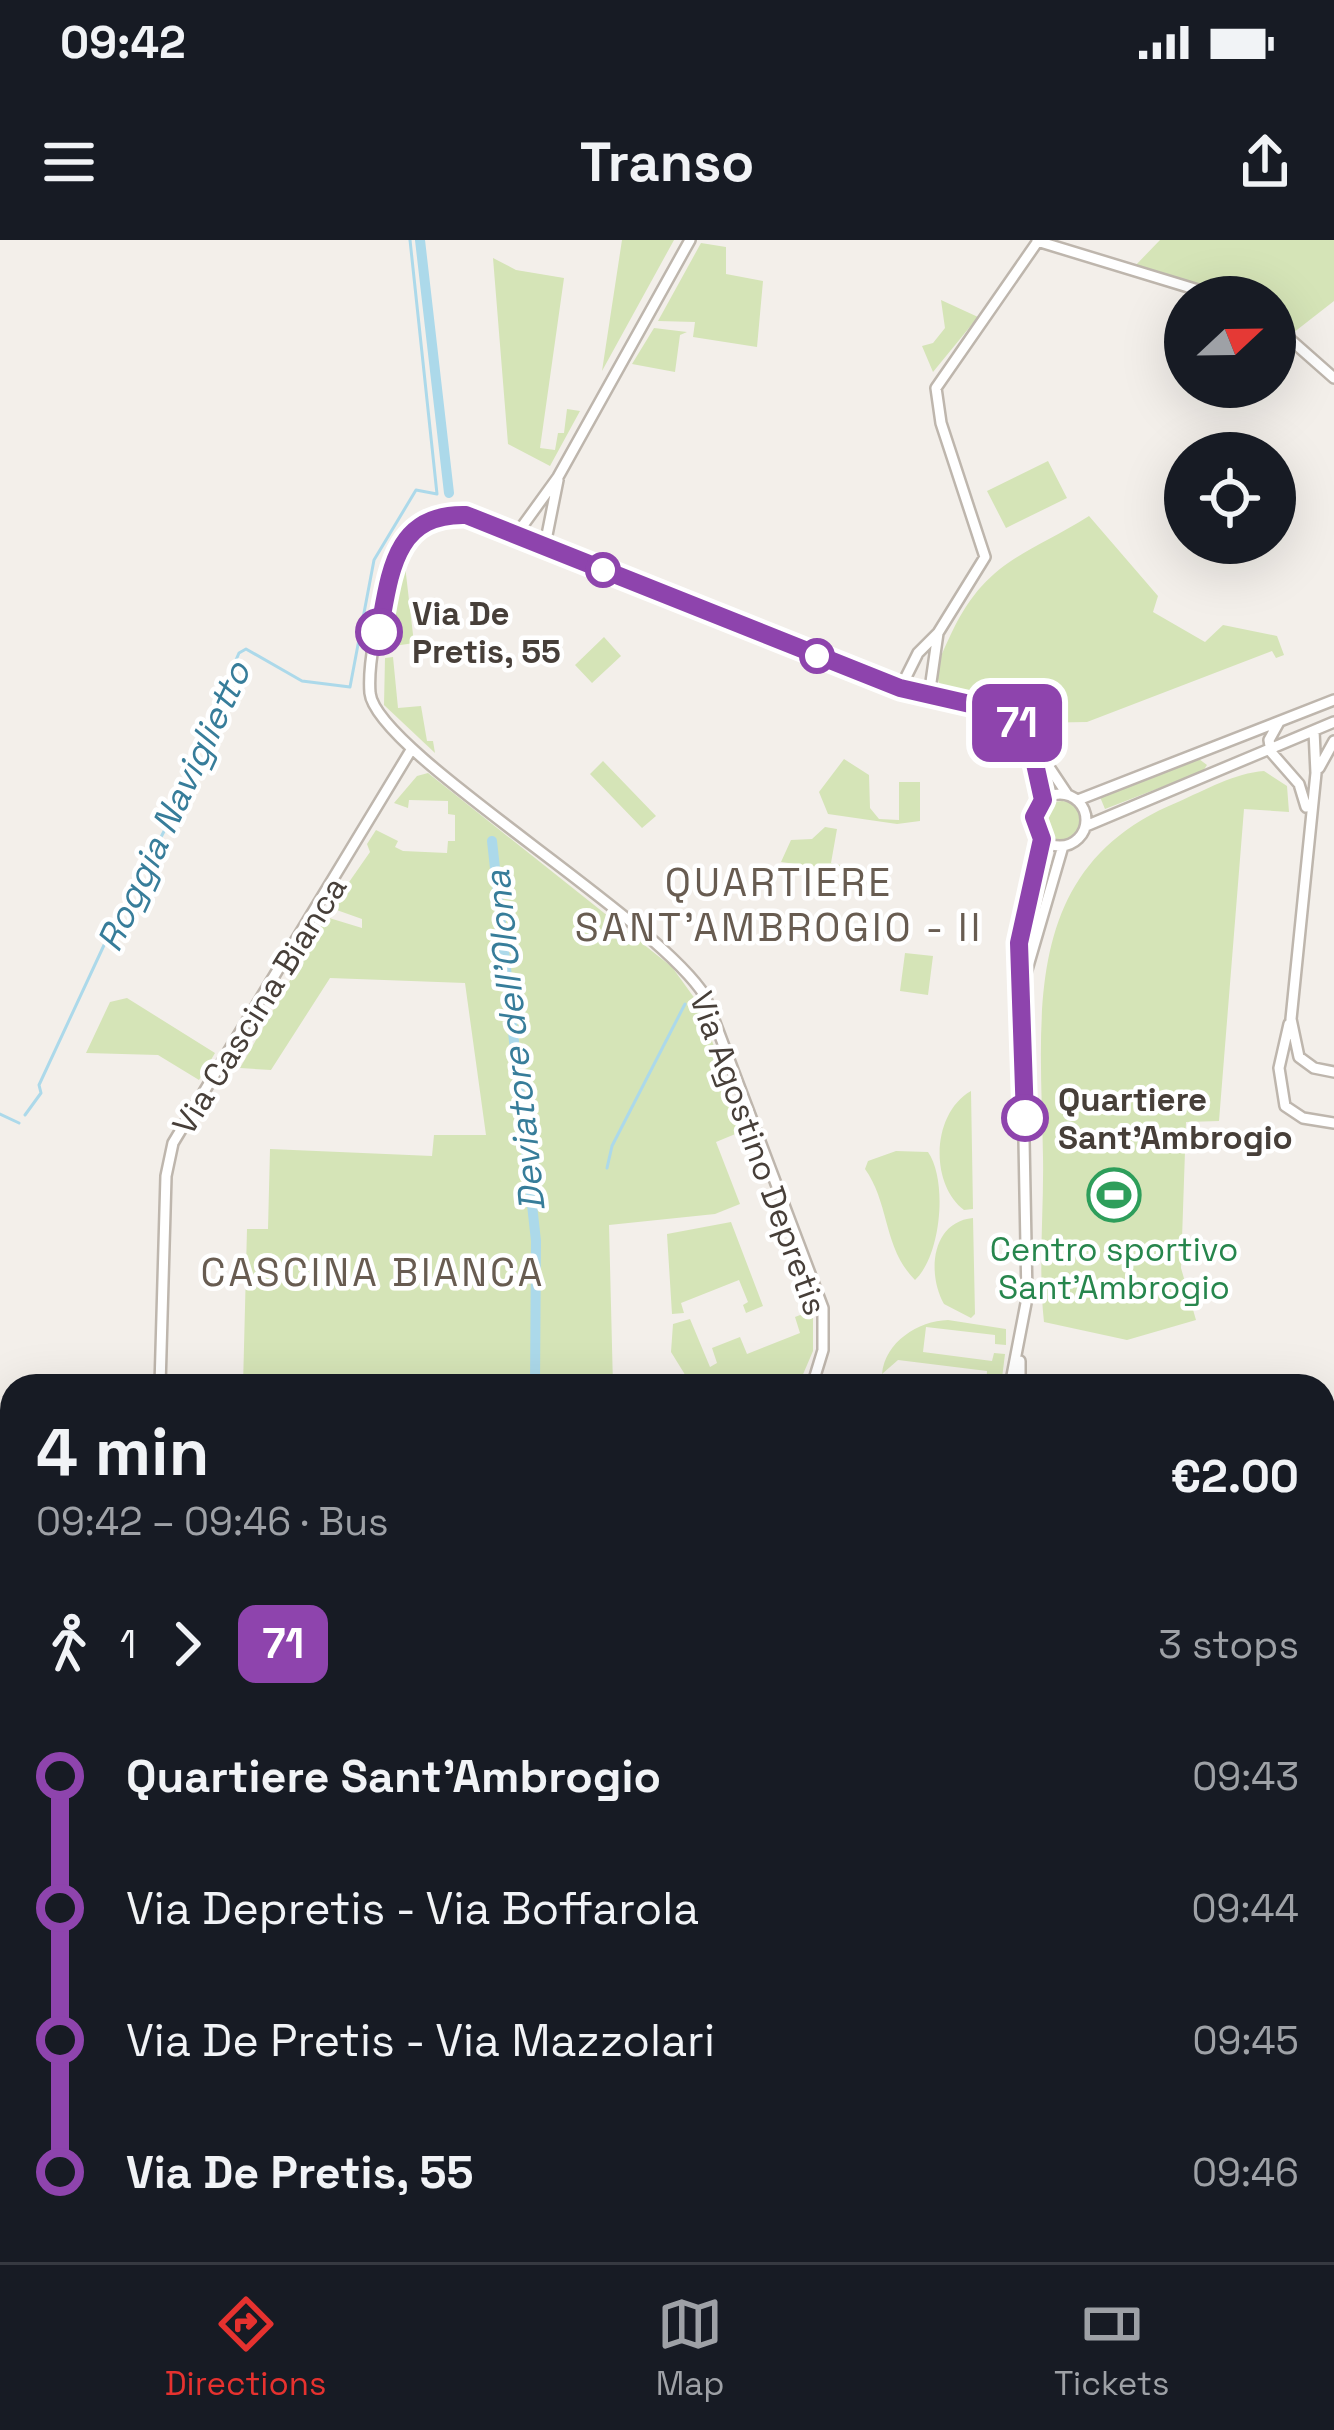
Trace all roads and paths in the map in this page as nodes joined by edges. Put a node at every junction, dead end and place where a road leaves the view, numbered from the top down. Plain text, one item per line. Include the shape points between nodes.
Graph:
1 (690, 240) edge
2 (1037, 240) edge
3 (1164, 279) edge
4 (1296, 345) edge
5 (1334, 378) edge
6 (559, 477) junction
7 (516, 535) junction
8 (545, 545) junction
9 (938, 632) junction
10 (900, 688) junction
11 (929, 696) junction
12 (1334, 700) edge
13 (1285, 717) junction
14 (1334, 722) edge
15 (1314, 731) junction
16 (1030, 741) junction
17 (1334, 741) edge
18 (411, 750) junction
19 (1203, 752) junction
20 (1271, 752) junction
21 (421, 758) junction
22 (1316, 773) junction
23 (1213, 776) junction
24 (395, 781) junction
25 (1073, 797) junction
26 (1043, 800) junction
27 (1086, 826) junction
28 (1307, 826) junction
29 (1042, 839) junction
30 (1063, 846) junction
31 (1024, 982) junction
32 (1291, 1019) junction
33 (1334, 1072) edge
34 (1334, 1123) edge
35 (1020, 1352) junction
36 (160, 1374) edge
37 (815, 1374) edge
38 (1014, 1374) edge
39 (1020, 1374) edge

1 - 6 street
2 - 3 street
2 - 9 street via 936,388 985,553
4 - 5 street
6 - 7 street
6 - 8 street
7 - 8 street, Via Agostino Depretis
7 - 18 street, Via Agostino Depretis via 466,515 440,516 418,525 397,549 370,693 385,726
8 - 10 street, Via Agostino Depretis
9 - 10 street
9 - 11 street
10 - 11 street, Via Agostino Depretis
11 - 16 street, Via Agostino Depretis via 1005,712
12 - 13 street
13 - 15 street
13 - 19 street
13 - 20 street via 1272,729
14 - 15 street
15 - 20 street
15 - 22 street
16 - 25 street, Via Agostino Depretis
16 - 26 street
17 - 22 street
18 - 21 street, Via Agostino Depretis
18 - 24 street, Via Cascina Bianca
19 - 23 street
19 - 25 street
20 - 23 street
20 - 28 street via 1303,792
21 - 24 street, Via Cascina Bianca
21 - 37 street, Via Agostino Depretis via 676,958 705,996 823,1308
22 - 28 street
23 - 27 street
24 - 36 street, Via Cascina Bianca via 173,1143
25 - 26 street
25 - 27 street
26 - 29 street via 1034,817
27 - 30 street
28 - 32 street
29 - 30 street
29 - 31 street via 1019,929
30 - 31 street
31 - 35 street via 1027,1298
32 - 33 street via 1299,1057
32 - 34 street via 1279,1068 1285,1106
35 - 38 street
35 - 39 street

